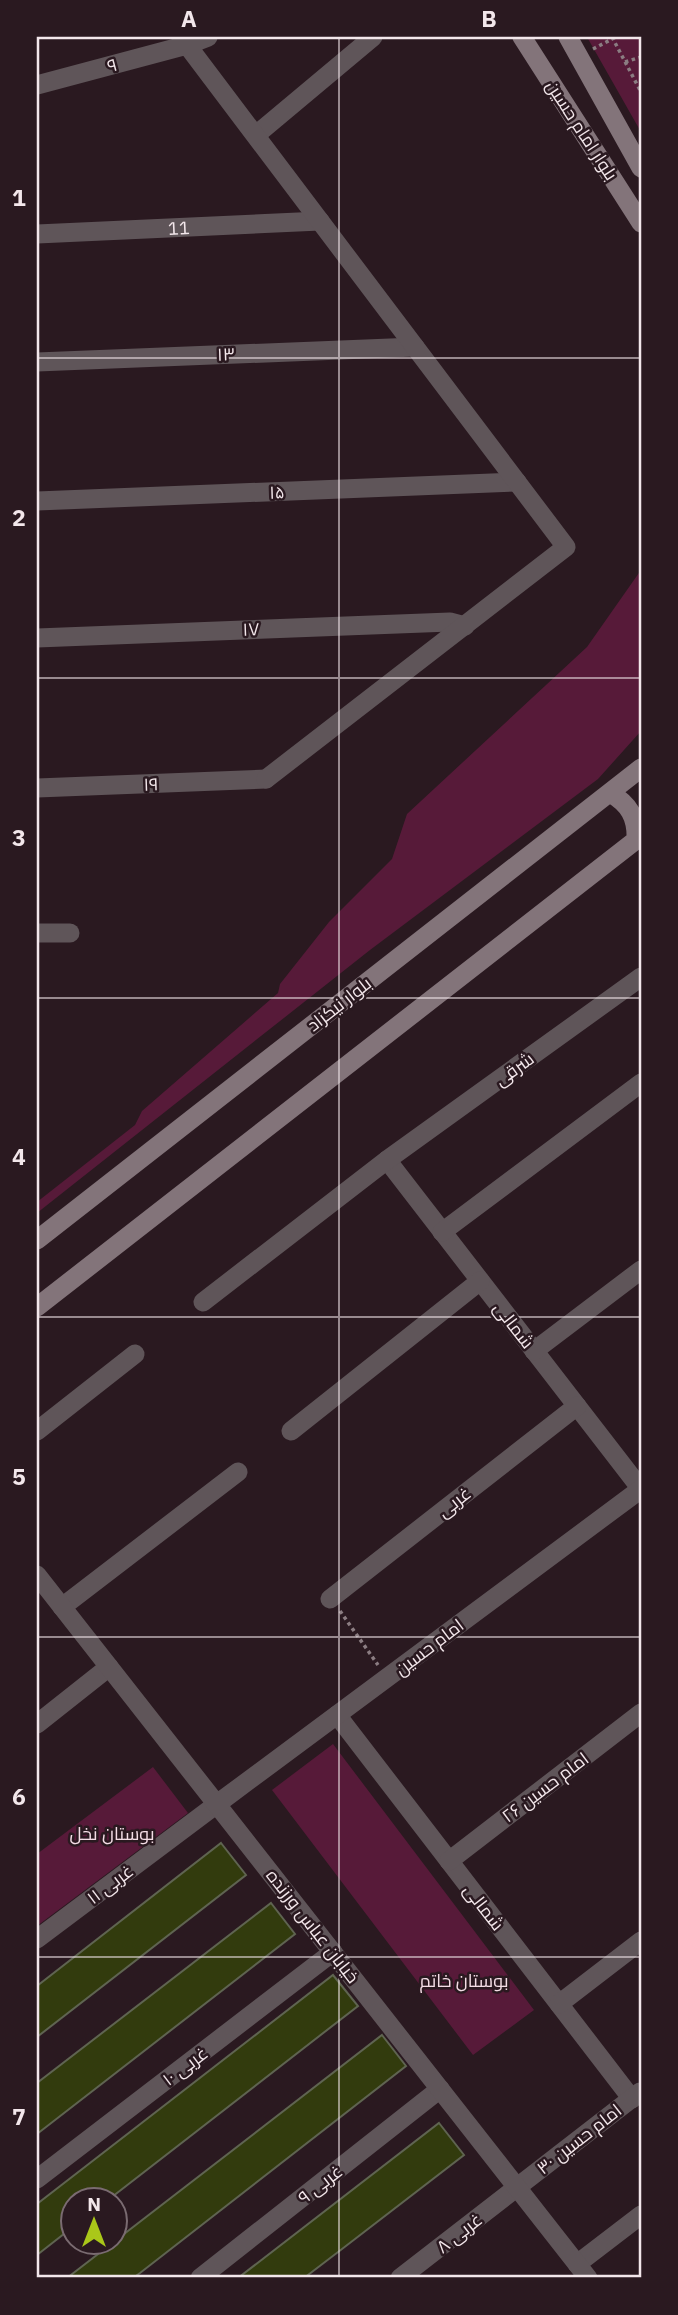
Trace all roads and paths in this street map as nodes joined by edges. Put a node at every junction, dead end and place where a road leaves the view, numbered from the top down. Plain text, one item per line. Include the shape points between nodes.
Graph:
1 (208, 37) edge
2 (373, 37) edge
3 (522, 37) edge
4 (568, 37) edge
5 (614, 37) edge
6 (187, 45) junction
7 (579, 56) junction
8 (641, 57) edge
9 (625, 62) junction
10 (37, 85) edge
11 (641, 92) edge
12 (256, 135) junction
13 (641, 168) edge
14 (320, 221) junction
15 (641, 223) edge
16 (37, 234) edge
17 (415, 347) junction
18 (37, 362) edge
19 (517, 482) junction
20 (37, 501) edge
21 (465, 626) junction
22 (37, 638) edge
23 (641, 768) edge
24 (37, 788) edge
25 (610, 793) junction
26 (639, 840) edge
27 (37, 933) edge
28 (70, 933) dead end
29 (641, 978) edge
30 (641, 1083) edge
31 (387, 1160) junction
32 (442, 1232) junction
33 (37, 1240) edge
34 (641, 1270) edge
35 (480, 1281) junction
36 (203, 1302) dead end
37 (37, 1307) edge
38 (534, 1351) junction
39 (135, 1354) dead end
40 (577, 1406) junction
41 (37, 1431) edge
42 (291, 1431) dead end
43 (238, 1472) dead end
44 (641, 1489) edge
45 (37, 1574) edge
46 (330, 1598) joint
47 (62, 1607) junction
48 (109, 1667) junction
49 (388, 1678) junction
50 (641, 1713) edge
51 (337, 1715) junction
52 (37, 1724) edge
53 (217, 1804) junction
54 (449, 1861) junction
55 (37, 1939) edge
56 (641, 1941) edge
57 (333, 1952) junction
58 (559, 2004) junction
59 (440, 2090) junction
60 (636, 2095) edge
61 (37, 2179) edge
62 (517, 2187) junction
63 (641, 2215) edge
64 (583, 2271) edge
65 (200, 2278) edge
66 (400, 2278) edge

1 - 6 street, ۹
2 - 12 street
3 - 15 main road, بلوار امام حسین
4 - 7 main road, بلوار امام حسین
5 - 7 path
5 - 9 path
6 - 10 street, ۹
6 - 12 street
7 - 13 main road, بلوار امام حسین
8 - 9 path
9 - 11 path
12 - 14 street
14 - 16 street, 11
14 - 17 street
17 - 18 street, ۱۳
17 - 19 street
19 - 20 street, ۱۵
19 - 21 street via 566,547
21 - 22 street, ۱۷ via 450,622
21 - 24 street, ۱۹ via 265,779
23 - 25 main road, بلوار نیکزاد
25 - 26 main road via 632,812
25 - 33 main road, بلوار نیکزاد
26 - 37 main road
27 - 28 street
29 - 31 street, شرقی
30 - 32 street
31 - 32 street, شمالی
31 - 36 street
32 - 35 street, شمالی
34 - 38 street
35 - 38 street, شمالی
35 - 42 street
38 - 40 street, شمالی
39 - 41 street
40 - 44 street, شمالی
40 - 46 street, غربی
43 - 47 street
44 - 49 street, امام حسین
45 - 47 street, خیابان عباس ورزنده
46 - 49 path
47 - 48 street, خیابان عباس ورزنده
48 - 52 street
48 - 53 street, خیابان عباس ورزنده
49 - 51 street, امام حسین
50 - 54 street, امام حسین ۲۶
51 - 53 street, امام حسین
51 - 54 street, شمالی
53 - 55 street, غربی ۱۱
53 - 57 street, خیابان عباس ورزنده
54 - 58 street, شمالی
56 - 58 street
57 - 59 street, خیابان عباس ورزنده
57 - 61 street, غربی ۱۰
58 - 60 street, شمالی
59 - 62 street, خیابان عباس ورزنده
59 - 65 street, غربی ۹
60 - 62 street, امام حسین ۳۰
62 - 64 street, خیابان عباس ورزنده
62 - 66 street, غربی ۸
63 - 64 street

